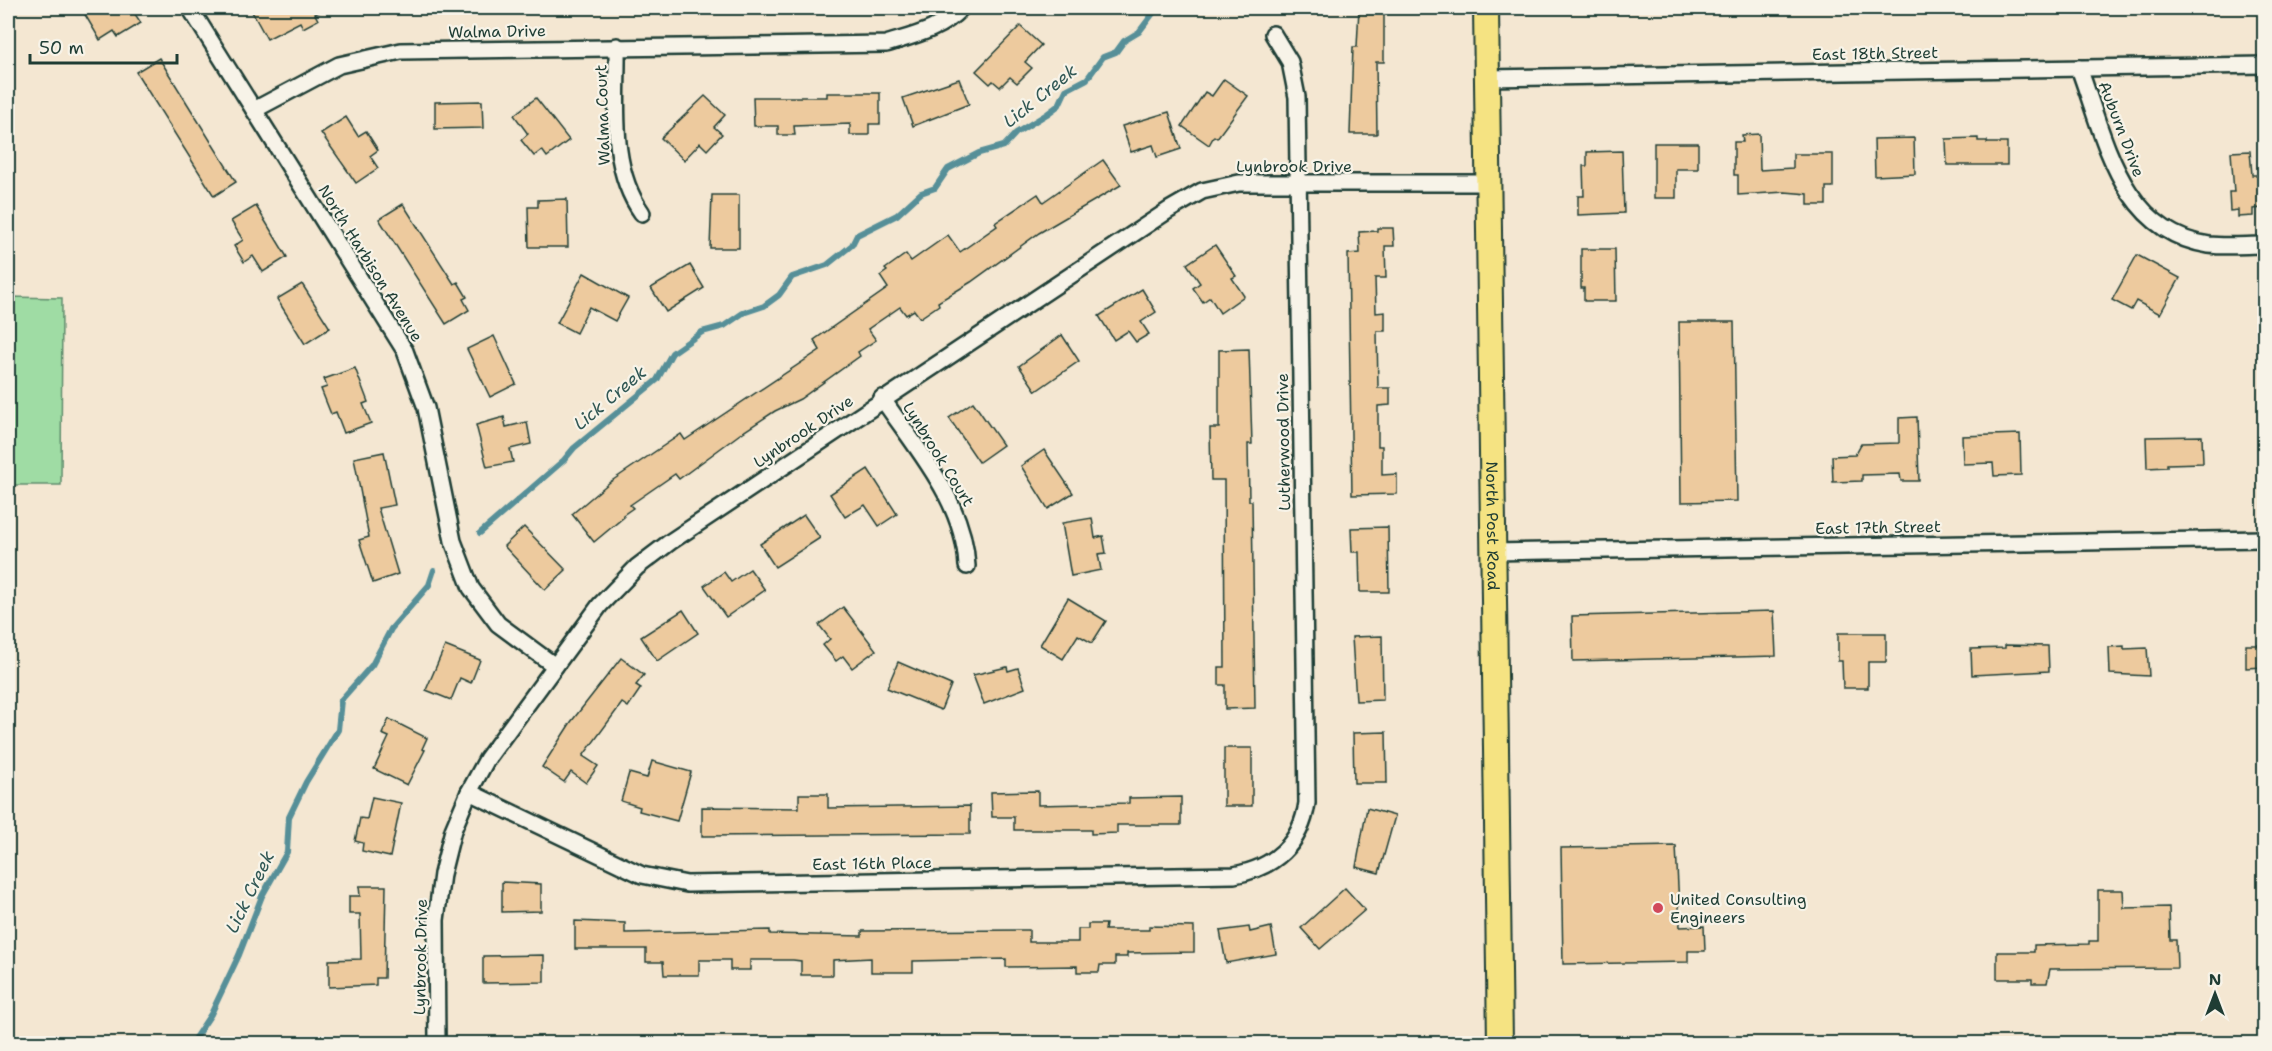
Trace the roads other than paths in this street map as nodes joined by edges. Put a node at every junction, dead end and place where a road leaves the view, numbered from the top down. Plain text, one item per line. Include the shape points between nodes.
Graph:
1 (190, 8) edge
2 (961, 8) edge
3 (1486, 8) edge
4 (1273, 34) dead end
5 (617, 46) junction
6 (2265, 65) edge
7 (2079, 68) junction
8 (1487, 78) junction
9 (254, 110) junction
10 (1297, 183) junction
11 (1488, 183) junction
12 (642, 213) dead end
13 (2265, 245) edge
14 (882, 398) junction
15 (2265, 539) edge
16 (1493, 552) junction
17 (967, 566) dead end
18 (555, 666) junction
19 (469, 792) junction
20 (1287, 849) joint
21 (437, 1044) edge
22 (1500, 1044) edge

1 - 9 street, North Harbison Avenue
2 - 5 street, Walma Drive via 933,29 886,44
3 - 8 main road, North Post Road
4 - 10 street, Lutherwood Drive via 1286,52 1295,83
5 - 9 street, Walma Drive via 419,50 374,56 322,73
5 - 12 street, Walma Court via 620,163 628,191
6 - 7 street, East 18th Street
7 - 8 street, East 18th Street
7 - 13 street, Auburn Drive via 2118,173 2139,208 2168,230 2203,244
8 - 11 main road, North Post Road
9 - 18 street, North Harbison Avenue via 405,351 426,408 453,541 471,588 498,624
10 - 11 street, Lynbrook Drive
10 - 14 street, Lynbrook Drive via 1229,184 1184,200
10 - 20 street, Lutherwood Drive via 1306,803 1302,825
11 - 16 main road, North Post Road
14 - 17 street, Lynbrook Court via 955,511 965,542
14 - 18 street, Lynbrook Drive via 637,567 600,605
15 - 16 street, East 17th Street
16 - 22 main road, North Post Road
18 - 19 street, Lynbrook Drive via 503,736
19 - 20 street, East 16th Place via 642,875 687,884 1234,875 1256,871
19 - 21 street, Lynbrook Drive via 451,837 438,900

